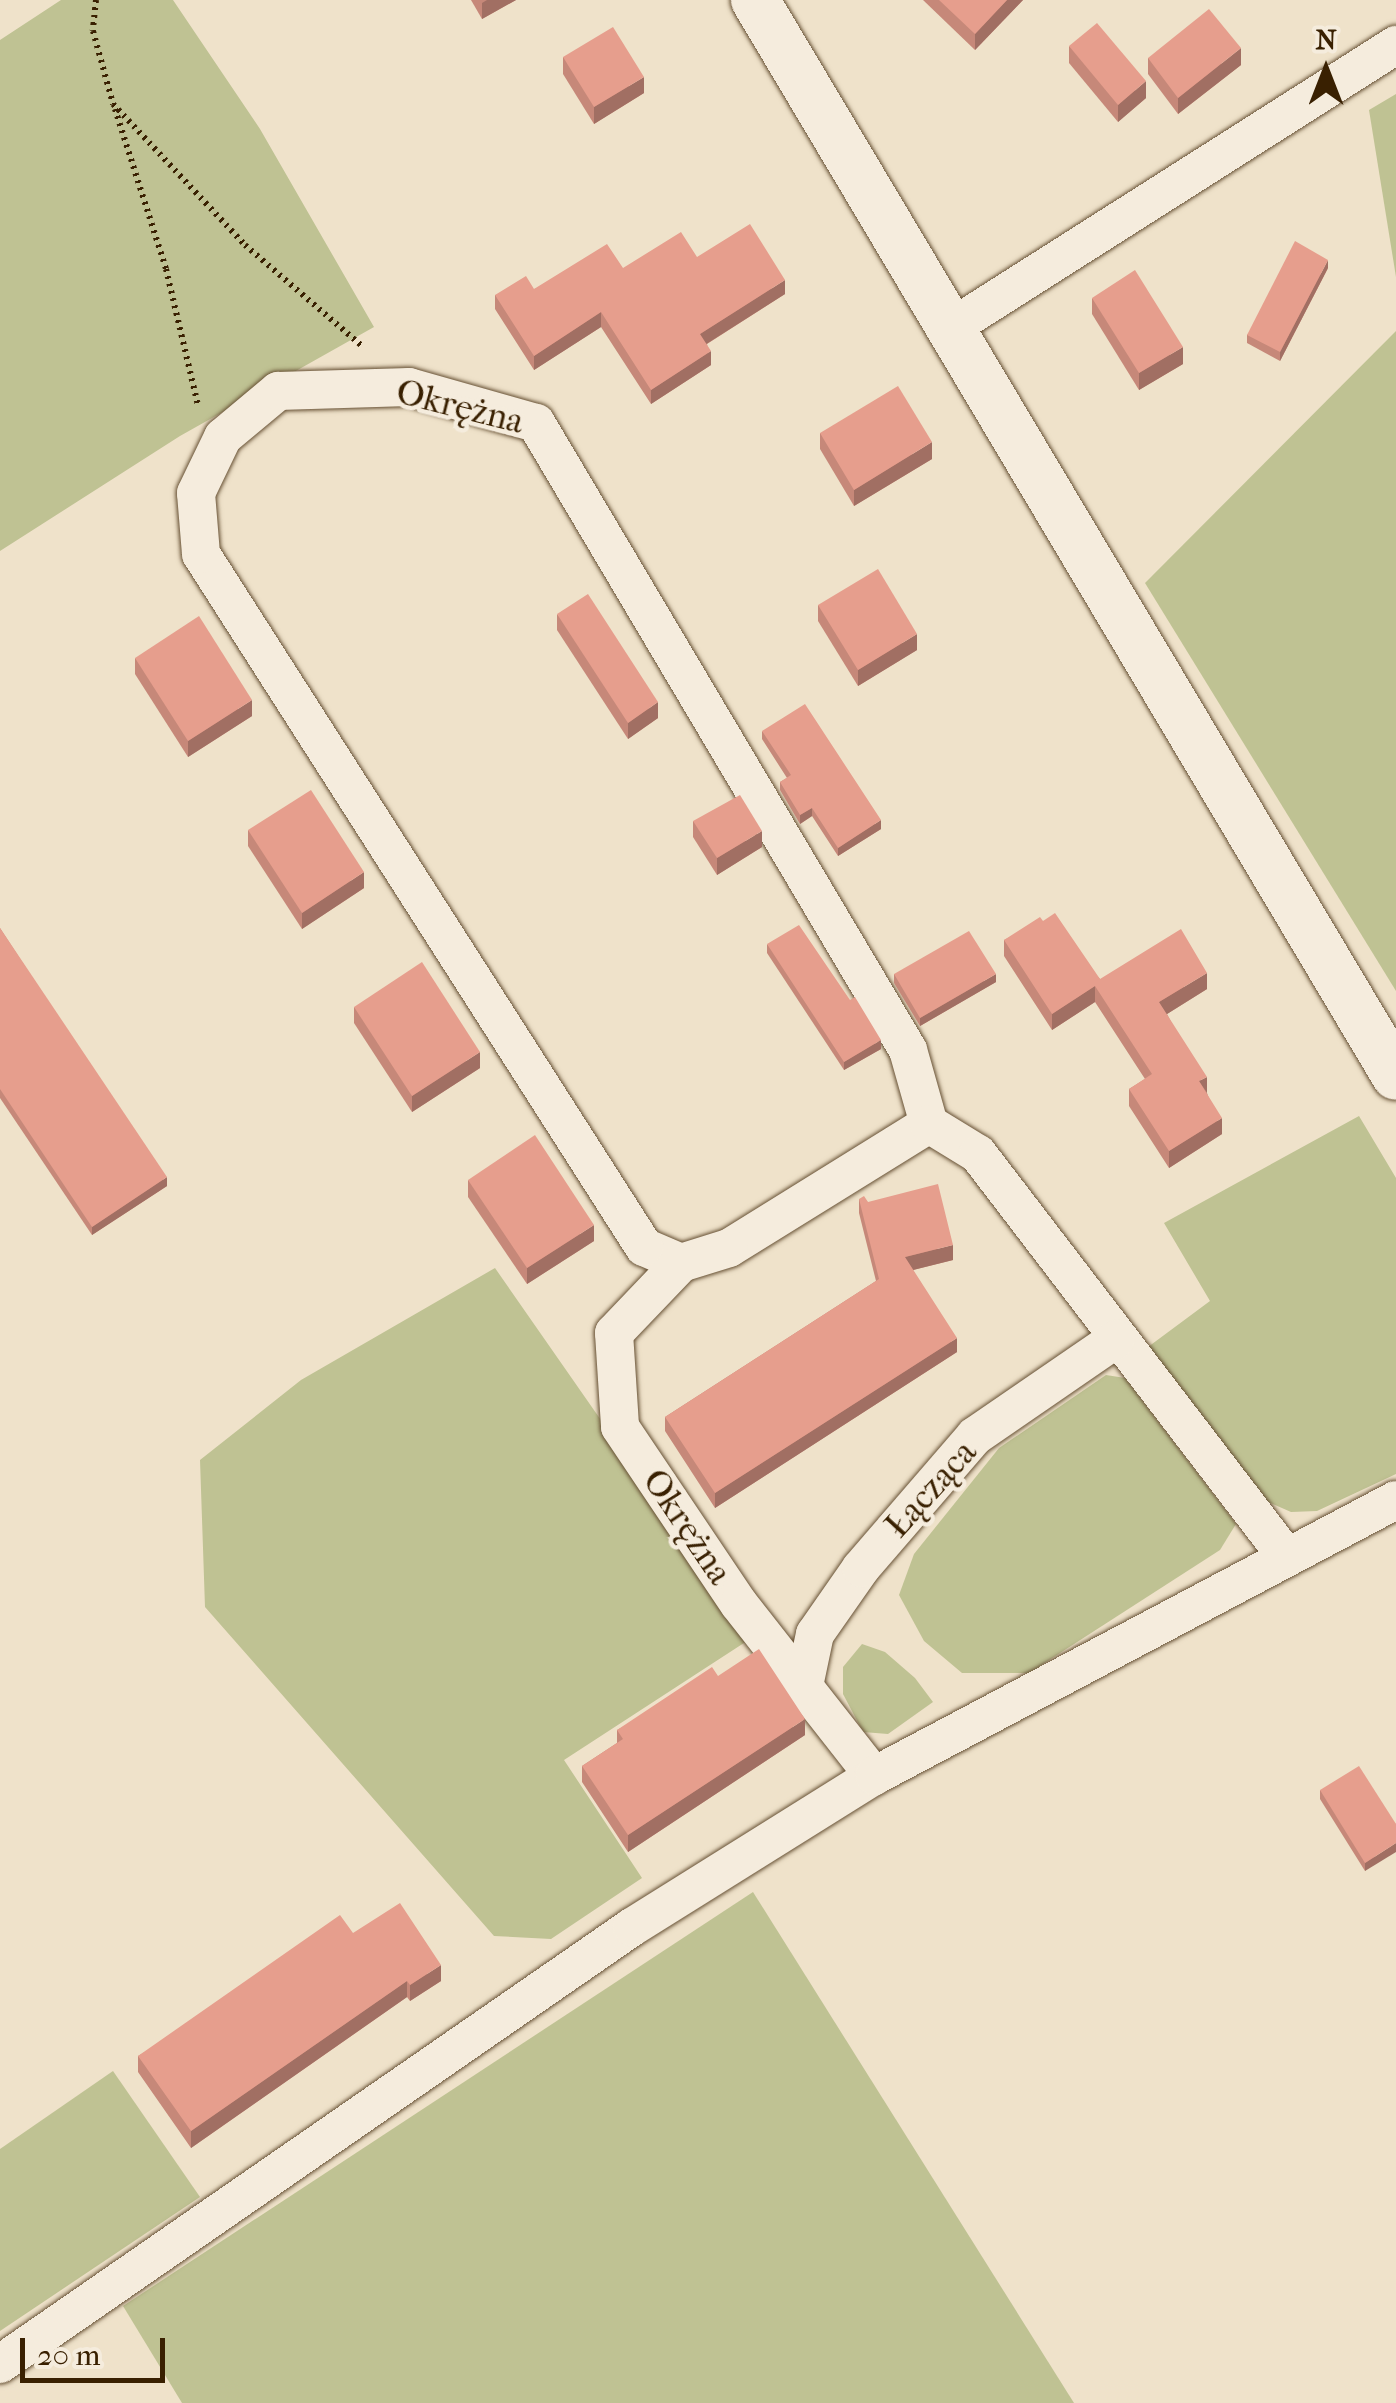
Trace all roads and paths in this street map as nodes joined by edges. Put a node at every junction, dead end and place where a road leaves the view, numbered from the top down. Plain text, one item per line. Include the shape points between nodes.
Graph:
1 (96, 0) edge
2 (756, 0) edge
3 (1396, 45) edge
4 (113, 104) junction
5 (949, 329) junction
6 (409, 386) junction
7 (211, 462) junction
8 (1396, 1076) edge
9 (929, 1124) junction
10 (681, 1263) junction
11 (1116, 1339) junction
12 (1396, 1500) edge
13 (1285, 1555) junction
14 (804, 1686) junction
15 (874, 1776) junction
16 (0, 2364) edge

1 - 4 path via 93,31
2 - 5 street
3 - 5 street
4 - 6 path via 245,245
4 - 7 path via 166,269
5 - 8 street
6 - 7 street, Okrężna via 278,391 223,437
6 - 9 street, Okrężna via 536,423 908,1050
7 - 10 street, Okrężna via 196,492 201,554 644,1248
9 - 10 street, Okrężna via 729,1248
9 - 11 street via 978,1154
10 - 14 street, Okrężna via 614,1334 620,1427 739,1604
11 - 13 street
11 - 14 street, Łącząca via 975,1436 861,1568 815,1634
12 - 13 street
13 - 15 street
14 - 15 street, Okrężna
15 - 16 street via 632,1927

